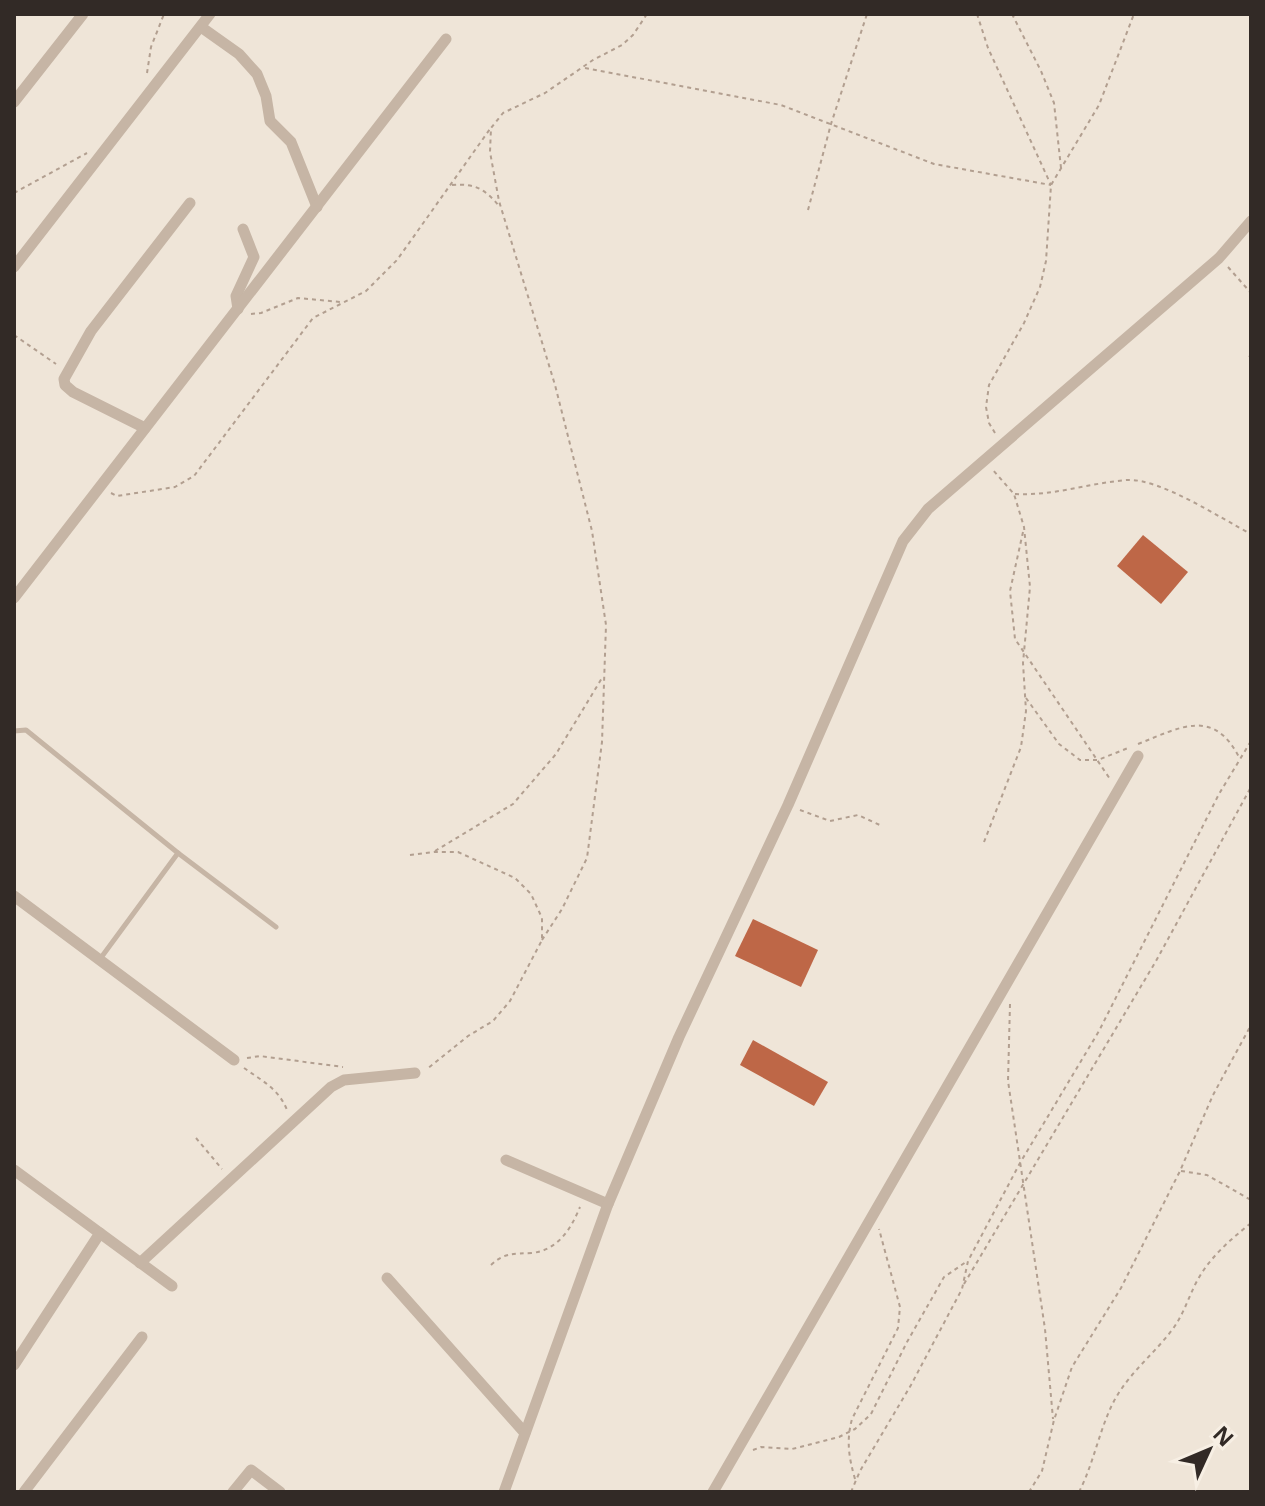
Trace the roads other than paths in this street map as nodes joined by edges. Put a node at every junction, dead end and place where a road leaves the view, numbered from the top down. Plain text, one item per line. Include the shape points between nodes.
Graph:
1 (83, 14) edge
2 (210, 14) edge
3 (201, 27) junction
4 (446, 39) dead end
5 (14, 102) edge
6 (190, 203) dead end
7 (317, 207) junction
8 (1251, 221) edge
9 (243, 229) dead end
10 (14, 267) edge
11 (236, 312) junction
12 (145, 428) junction
13 (14, 598) edge
14 (14, 731) edge
15 (1138, 756) dead end
16 (178, 853) junction
17 (14, 896) edge
18 (276, 927) dead end
19 (100, 960) junction
20 (234, 1060) road end
21 (415, 1073) road end
22 (506, 1160) dead end
23 (14, 1170) edge
24 (608, 1204) junction
25 (100, 1233) junction
26 (140, 1263) junction
27 (387, 1278) dead end
28 (172, 1286) dead end
29 (142, 1337) dead end
30 (14, 1365) edge
31 (525, 1433) junction
32 (24, 1492) edge
33 (233, 1492) edge
34 (280, 1492) edge
35 (504, 1492) edge
36 (713, 1492) edge

1 - 5 street
2 - 3 street
3 - 7 street via 257,74 270,121 291,142
3 - 10 street
4 - 7 street
6 - 12 street via 91,331 64,379 73,392
7 - 11 street
8 - 24 street via 1219,258 928,509 903,541
9 - 11 street via 254,257 236,296
11 - 12 street
12 - 13 street
14 - 16 lane via 26,730
15 - 36 street
16 - 18 lane
16 - 19 lane
17 - 19 street
19 - 20 street
21 - 26 street via 344,1080 331,1087
22 - 24 street
23 - 25 street
24 - 31 street
25 - 26 street
25 - 30 street
26 - 28 street
27 - 31 street
29 - 32 street
31 - 35 street
33 - 34 street via 251,1470

